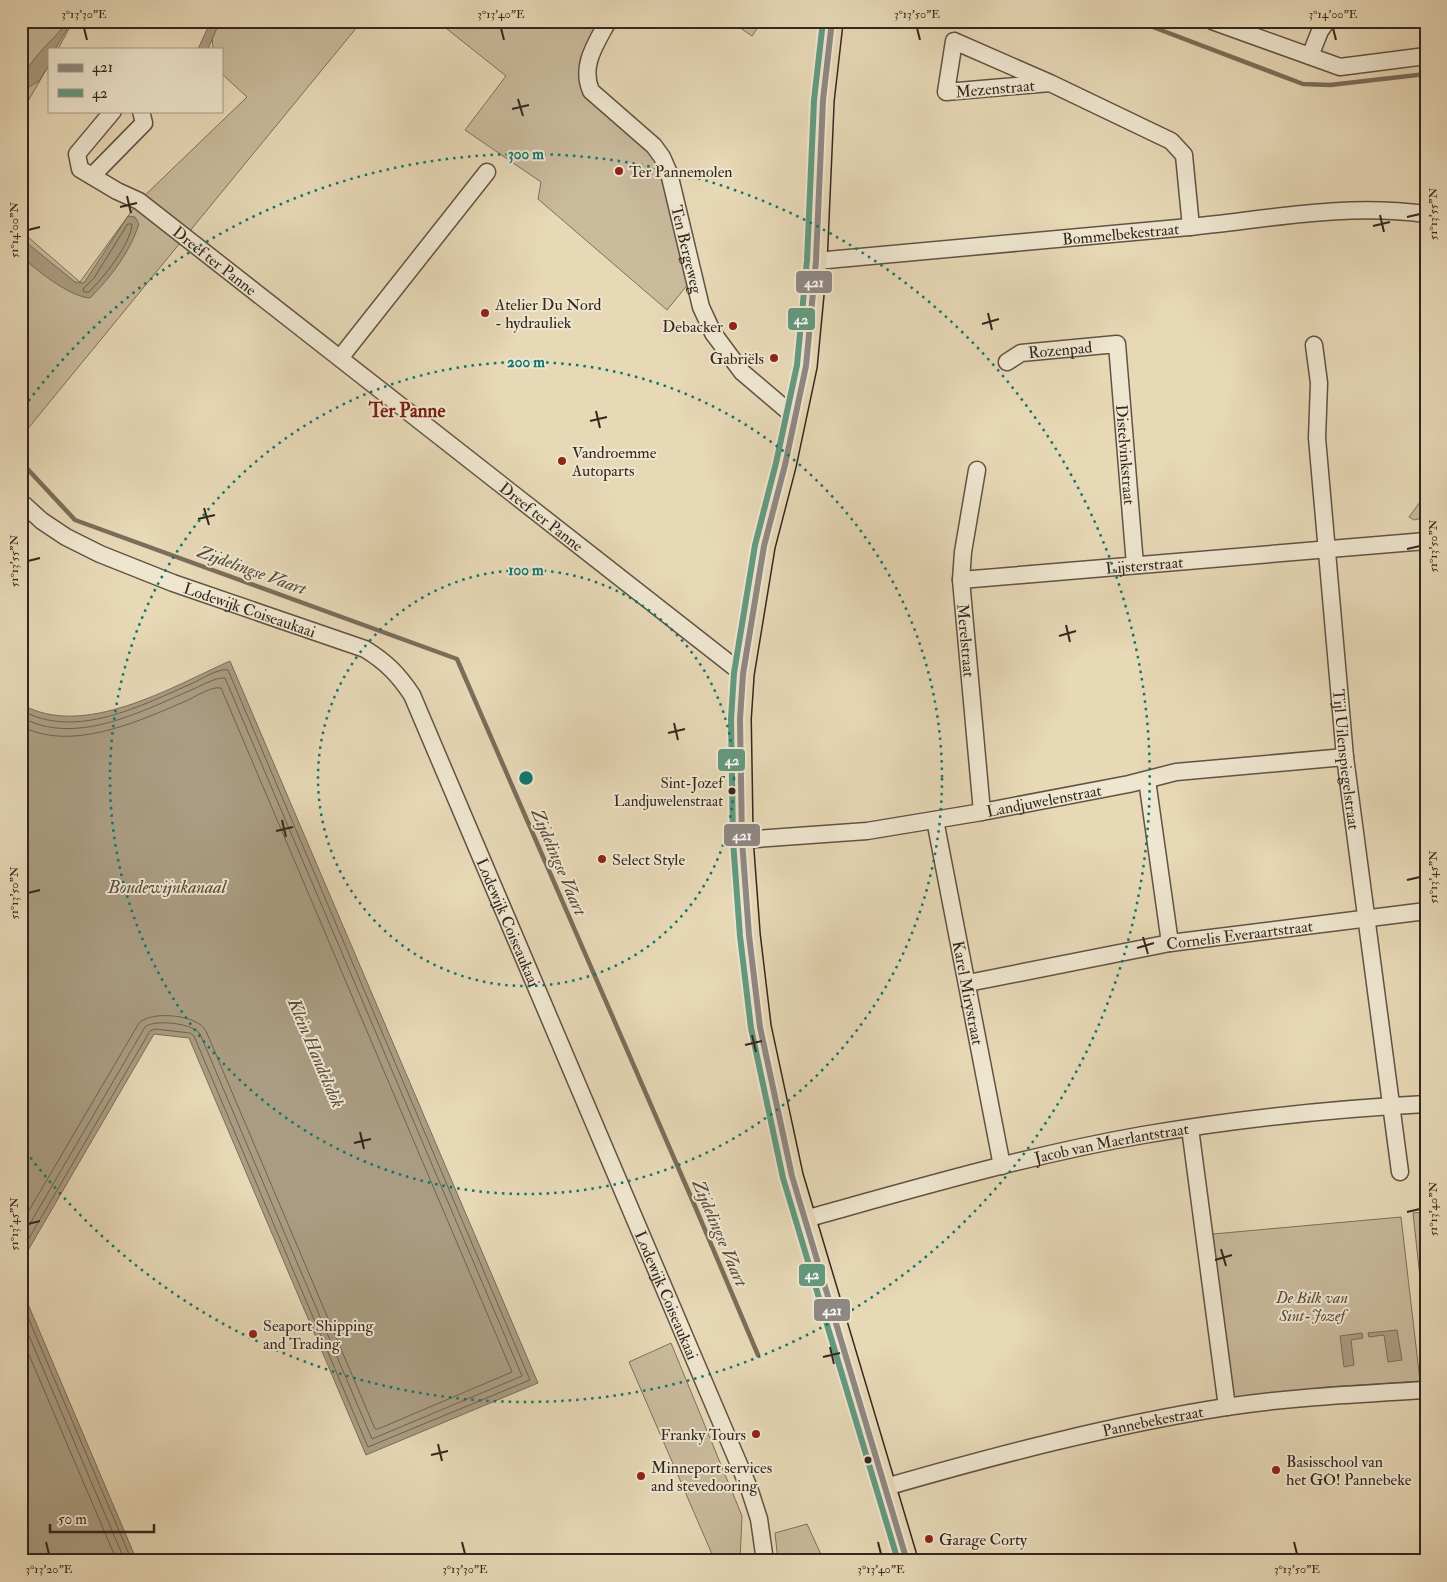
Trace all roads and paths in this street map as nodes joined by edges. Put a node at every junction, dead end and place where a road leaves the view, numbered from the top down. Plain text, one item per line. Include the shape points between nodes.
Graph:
1 (608, 21) edge
2 (832, 21) edge
3 (1212, 21) edge
4 (1327, 21) edge
5 (1310, 56) junction
6 (1426, 56) edge
7 (1050, 83) junction
8 (112, 112) edge
9 (141, 112) edge
10 (487, 172) dead end
11 (92, 176) junction
12 (1426, 214) edge
13 (1191, 227) junction
14 (816, 261) junction
15 (1116, 344) joint
16 (1314, 345) dead end
17 (340, 358) junction
18 (1007, 362) dead end
19 (796, 418) junction
20 (977, 470) dead end
21 (21, 502) edge
22 (1426, 541) edge
23 (1328, 548) junction
24 (1136, 565) junction
25 (961, 580) junction
26 (743, 674) junction
27 (1345, 757) junction
28 (1147, 780) junction
29 (982, 812) junction
30 (935, 820) junction
31 (742, 840) junction
32 (1426, 911) edge
33 (1368, 918) junction
34 (1170, 943) junction
35 (968, 983) junction
36 (1426, 1104) edge
37 (1391, 1106) junction
38 (1190, 1128) junction
39 (1002, 1166) junction
40 (1400, 1172) dead end
41 (805, 1219) junction
42 (1426, 1390) edge
43 (1227, 1407) junction
44 (886, 1486) junction
45 (764, 1561) edge
46 (907, 1561) edge

1 - 19 street, Ten Bergeweg via 586,65 589,86 662,157 669,173 702,307 713,333 742,372
2 - 14 main road via 823,100
3 - 5 street
4 - 5 street
5 - 6 street via 1340,67
7 - 7 street, Mezenstraat via 980,52 954,41 946,92
7 - 13 street, Mezenstraat via 1171,141 1184,155
8 - 11 street, Dreef ter Panne via 77,154 80,169
9 - 11 street via 144,123
10 - 17 street
11 - 17 street, Dreef ter Panne via 139,201
12 - 13 street, Bommelbekestraat via 1389,209 1350,209
13 - 14 street, Bommelbekestraat
14 - 19 main road via 806,366
15 - 18 street, Rozenpad via 1021,353
15 - 24 street, Distelvinkstraat
16 - 23 street, Tijl Uilenspiegelstraat via 1319,383 1317,438
17 - 26 street, Dreef ter Panne
19 - 26 main road via 764,546
20 - 25 street, Merelstraat
21 - 45 street, Lodewijk Coiseaukaai via 66,537 100,554 173,583 365,649 386,662 399,676 412,695 749,1488 758,1519
22 - 23 street, Lijsterstraat
23 - 24 street, Lijsterstraat
23 - 27 street, Tijl Uilenspiegelstraat
24 - 25 street, Lijsterstraat
25 - 29 street, Merelstraat
26 - 31 main road via 740,704
27 - 28 street, Landjuwelenstraat via 1176,772
27 - 33 street, Tijl Uilenspiegelstraat
28 - 29 street, Landjuwelenstraat
28 - 34 street
29 - 30 street, Landjuwelenstraat
30 - 31 street, Landjuwelenstraat via 867,831
30 - 35 street, Karel Mirystraat
31 - 41 main road via 748,935 760,1027 792,1176
32 - 33 street, Cornelis Everaartstraat
33 - 34 street, Cornelis Everaartstraat
33 - 37 street, Tijl Uilenspiegelstraat
34 - 35 street, Cornelis Everaartstraat
35 - 39 street, Karel Mirystraat
36 - 37 street, Jacob van Maerlantstraat
37 - 38 street, Jacob van Maerlantstraat via 1311,1112
37 - 40 street, Tijl Uilenspiegelstraat
38 - 39 street, Jacob van Maerlantstraat via 1142,1135
38 - 43 street
39 - 41 street, Jacob van Maerlantstraat
41 - 44 main road
42 - 43 street, Pannebekestraat
43 - 44 street, Pannebekestraat via 1167,1417 998,1456
44 - 46 main road

